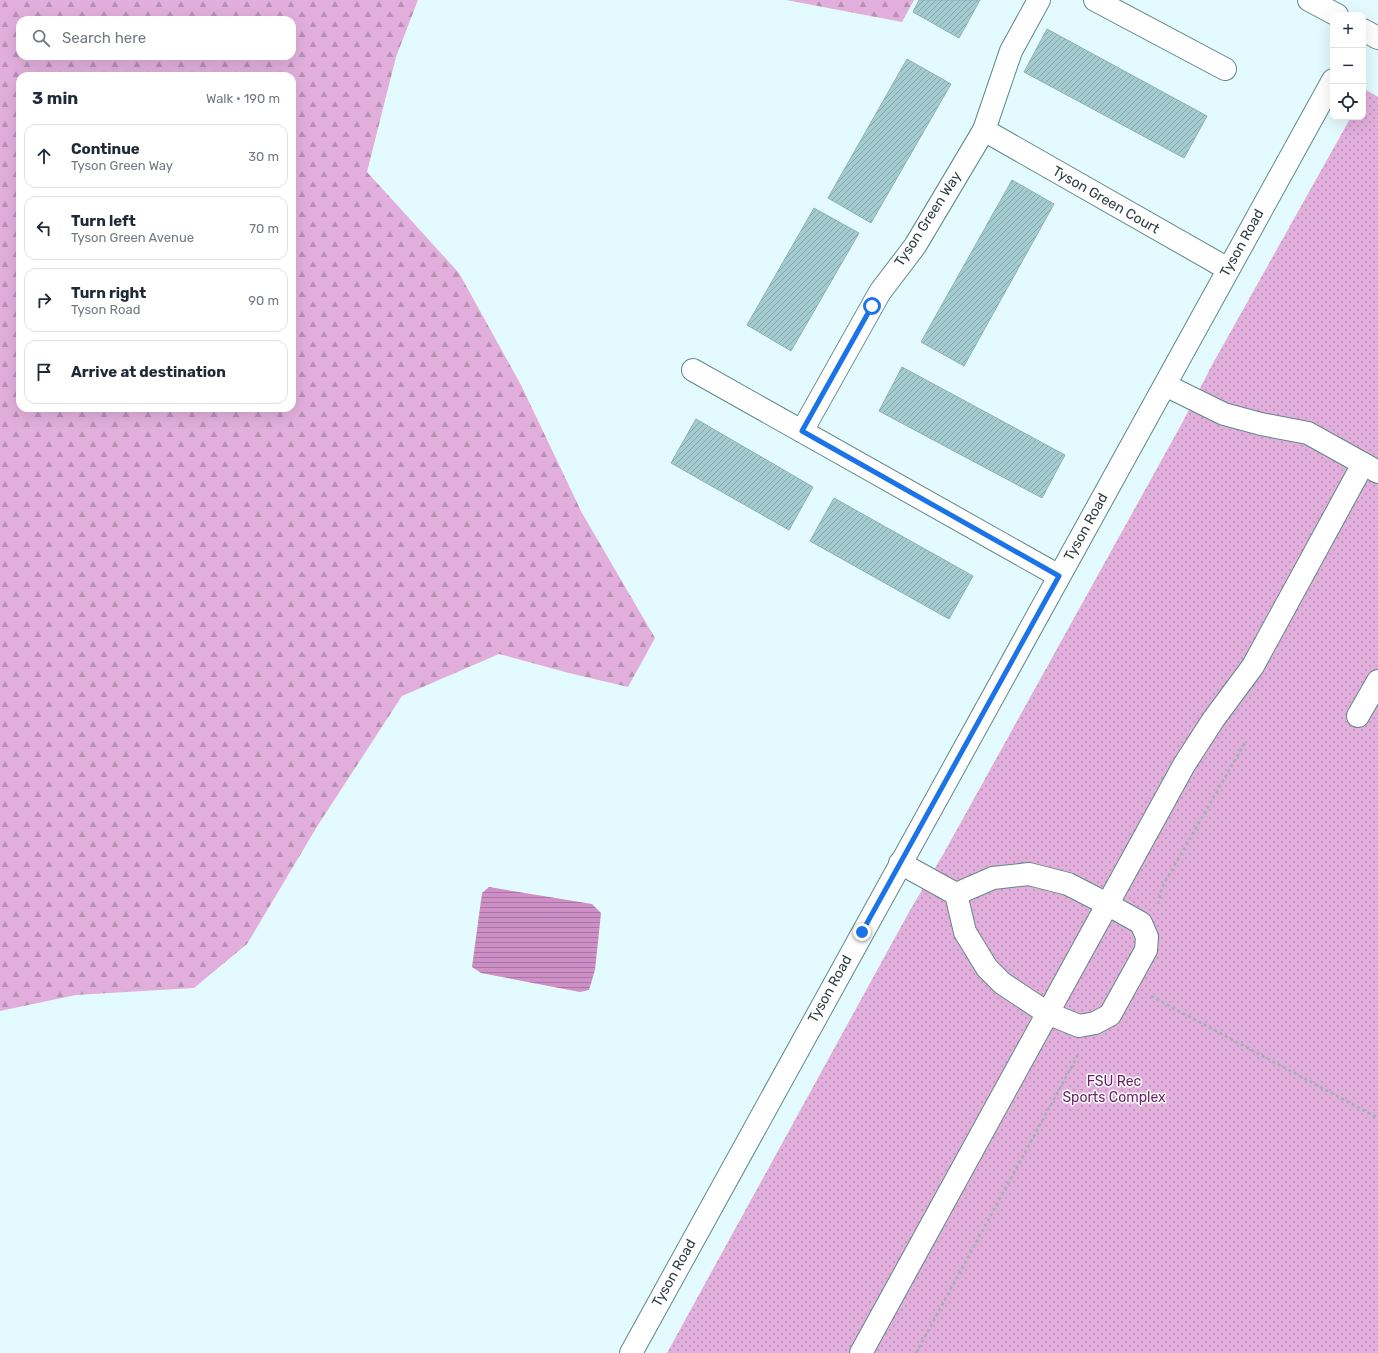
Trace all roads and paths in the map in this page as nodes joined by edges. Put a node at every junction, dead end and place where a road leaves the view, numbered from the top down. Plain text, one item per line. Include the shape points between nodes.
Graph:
1 (1039, 0) edge
2 (1095, 0) edge
3 (1310, 0) edge
4 (1331, 12) edge
5 (1366, 32) edge
6 (1378, 38) edge
7 (1225, 69) dead end
8 (1331, 84) edge
9 (984, 130) junction
10 (1228, 269) junction
11 (693, 370) dead end
12 (1165, 385) junction
13 (802, 431) junction
14 (1371, 468) edge
15 (1059, 576) junction
16 (1378, 681) edge
17 (1358, 716) dead end
18 (900, 863) junction
19 (956, 894) junction
20 (1108, 904) junction
21 (1148, 994) dead end
22 (1047, 1013) junction
23 (1378, 1118) edge
24 (631, 1353) edge
25 (861, 1353) edge

1 - 9 street, Tyson Green Way via 1011,51
2 - 7 street
3 - 4 street
5 - 6 street
8 - 10 street, Tyson Road
9 - 10 street, Tyson Green Court
9 - 13 street, Tyson Green Way via 915,246 880,292
10 - 12 street, Tyson Road
11 - 13 street
12 - 14 street via 1224,414 1308,433
12 - 15 street, Tyson Road
13 - 15 street
14 - 20 street via 1253,666 1184,765
15 - 18 street, Tyson Road
16 - 17 street
18 - 19 street
18 - 24 street, Tyson Road
19 - 20 street via 994,878 1029,874 1068,884
19 - 22 street via 965,932 987,968 1002,983
20 - 22 street
20 - 22 street via 1141,923 1147,937 1146,950 1110,1015 1095,1023 1079,1026
21 - 23 path
22 - 25 street

